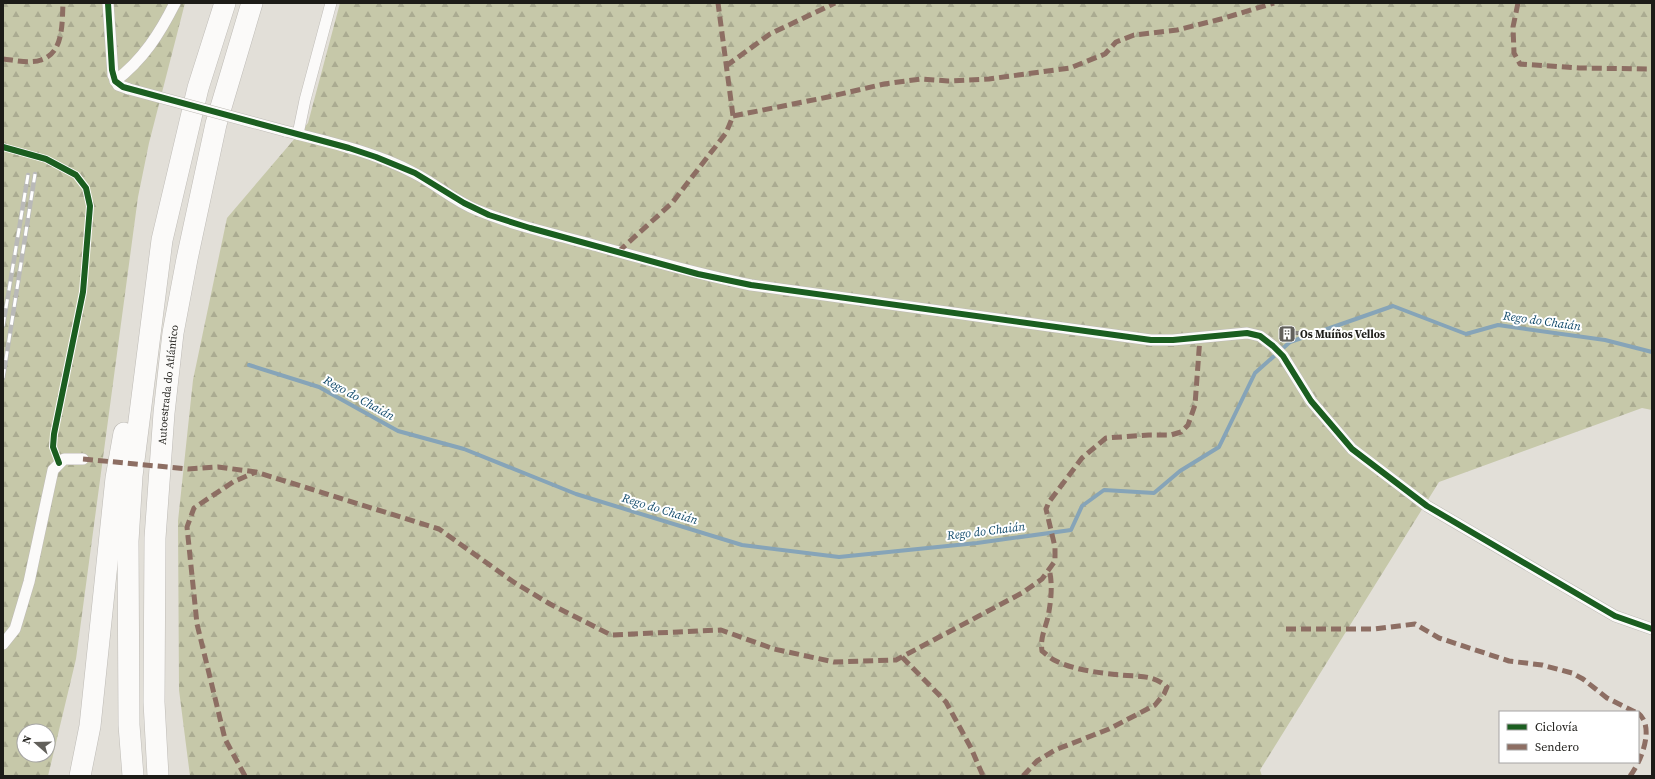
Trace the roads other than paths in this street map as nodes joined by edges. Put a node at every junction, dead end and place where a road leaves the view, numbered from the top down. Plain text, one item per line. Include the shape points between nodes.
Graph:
1 (108, 3) edge
2 (175, 3) edge
3 (225, 3) edge
4 (252, 3) edge
5 (331, 3) edge
6 (115, 81) junction
7 (298, 134) junction
8 (162, 240) junction
9 (83, 459) dead end
10 (1652, 629) edge
11 (3, 644) edge
12 (154, 702) junction
13 (80, 776) edge
14 (133, 776) edge
15 (158, 776) edge
16 (164, 776) edge

1 - 6 street via 112,70
2 - 6 street via 162,29 146,52
3 - 8 highway via 198,88
4 - 12 highway, Autoestrada do Atlántico via 216,124 173,333 155,538
5 - 7 street
6 - 7 street, bridge via 128,89
7 - 10 street via 349,148 402,167 464,203 489,214 530,228 713,278 774,289 1151,340 1247,333 1260,336 1283,356 1312,401 1352,449 1427,506 1615,616
8 - 13 highway via 148,285 116,478 90,726
8 - 14 highway via 132,476 128,534 129,726
9 - 11 street via 64,459 53,470 29,582 15,628
12 - 15 highway, Autoestrada do Atlántico
12 - 16 highway

